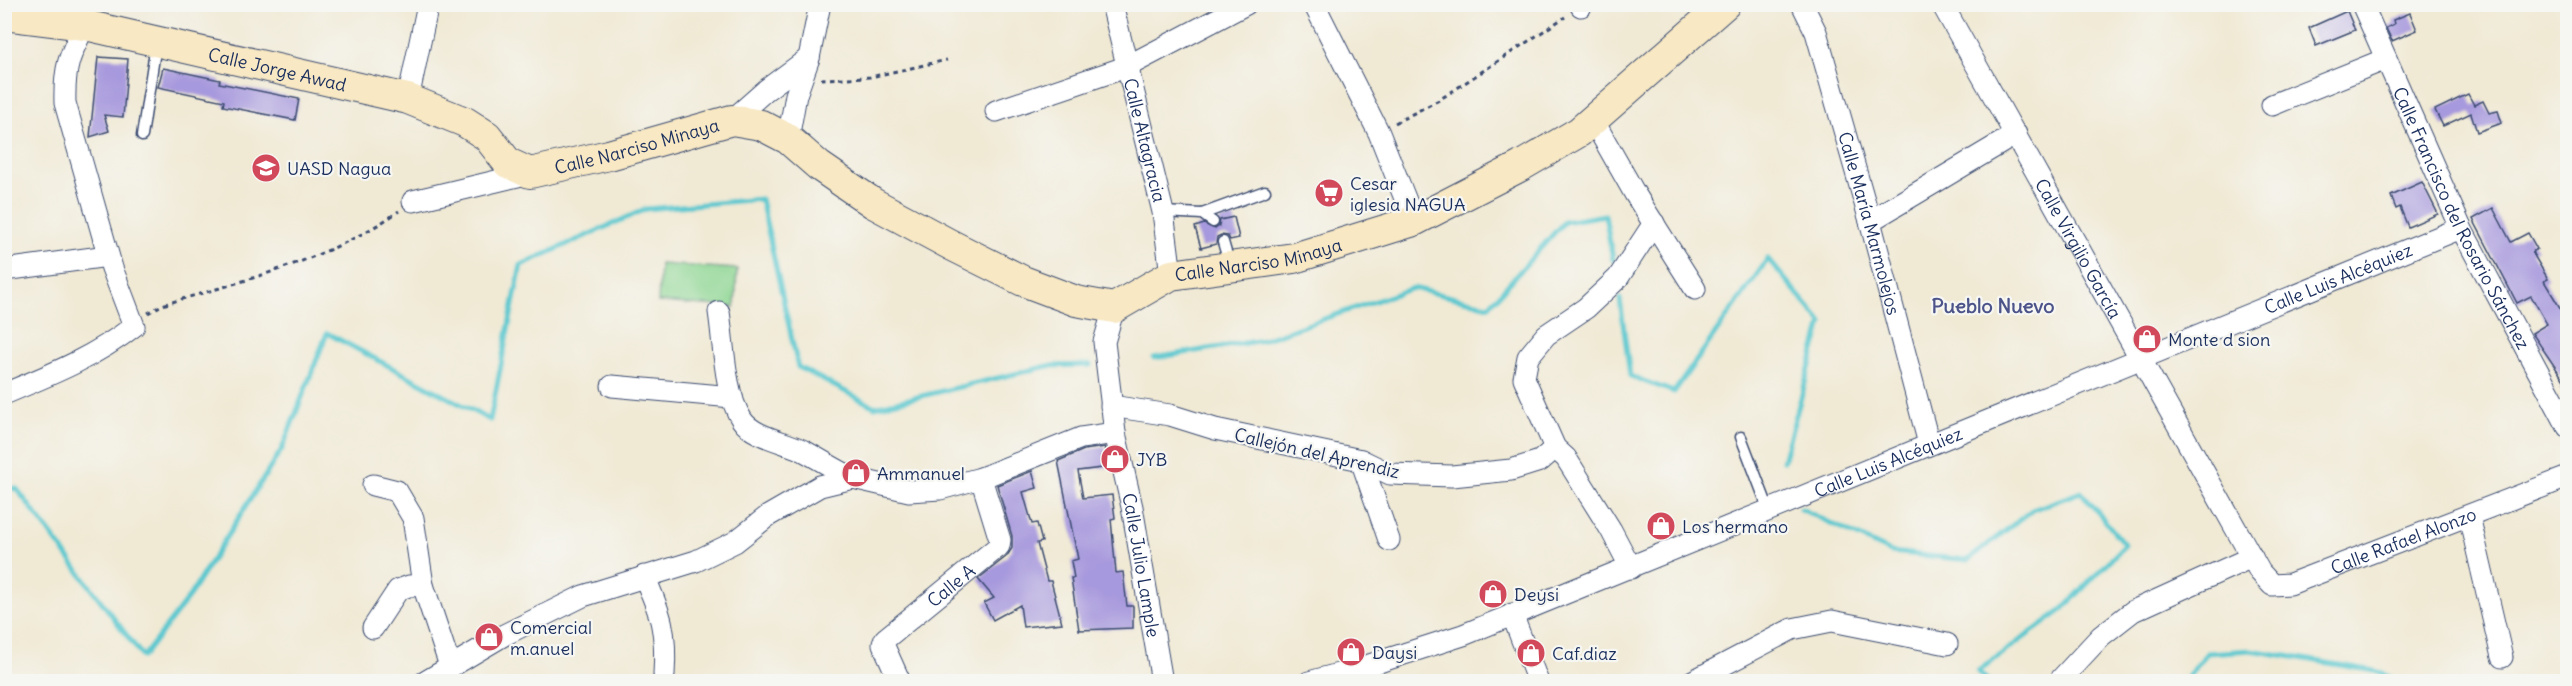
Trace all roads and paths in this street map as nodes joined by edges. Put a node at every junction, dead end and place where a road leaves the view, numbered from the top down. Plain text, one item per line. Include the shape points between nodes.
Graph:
1 (428, 4) edge
2 (820, 4) edge
3 (1112, 4) edge
4 (1246, 4) edge
5 (1314, 4) edge
6 (1725, 4) edge
7 (1802, 4) edge
8 (1942, 4) edge
9 (2362, 4) edge
10 (1581, 5) edge
11 (4, 15) edge
12 (85, 25) junction
13 (156, 41) junction
14 (809, 58) junction
15 (2386, 59) junction
16 (947, 60) dead end
17 (1126, 67) junction
18 (802, 79) junction
19 (408, 99) junction
20 (2272, 105) dead end
21 (996, 111) dead end
22 (732, 120) junction
23 (1593, 120) junction
24 (1379, 133) junction
25 (2016, 134) junction
26 (142, 136) dead end
27 (788, 139) junction
28 (530, 173) junction
29 (1265, 191) dead end
30 (413, 201) joint
31 (1163, 212) junction
32 (1202, 214) junction
33 (1414, 221) junction
34 (1870, 221) junction
35 (1213, 222) dead end
36 (1654, 223) junction
37 (2461, 228) junction
38 (108, 256) junction
39 (4, 270) edge
40 (1171, 274) junction
41 (1695, 289) dead end
42 (1114, 308) junction
43 (719, 312) dead end
44 (147, 314) dead end
45 (2141, 357) junction
46 (612, 386) dead end
47 (4, 394) edge
48 (732, 397) junction
49 (1111, 406) junction
50 (2568, 427) edge
51 (1115, 434) junction
52 (1741, 437) dead end
53 (1929, 444) junction
54 (1555, 448) junction
55 (1361, 460) junction
56 (2568, 477) edge
57 (853, 478) junction
58 (981, 478) junction
59 (373, 484) dead end
60 (1769, 510) junction
61 (2469, 516) junction
62 (1389, 540) dead end
63 (2252, 557) junction
64 (1630, 568) junction
65 (644, 576) junction
66 (423, 585) junction
67 (1512, 614) junction
68 (373, 628) dead end
69 (1947, 644) dead end
70 (2502, 657) dead end
71 (450, 666) junction
72 (664, 675) dead end
73 (2061, 679) dead end
74 (424, 681) edge
75 (900, 681) edge
76 (1162, 681) edge
77 (1308, 681) edge
78 (1538, 681) edge
79 (1691, 681) edge

1 - 19 street
2 - 14 street
3 - 17 street, Calle Altagracia
4 - 17 street
5 - 24 street
6 - 23 street, Calle Narciso Minaya
7 - 34 street, Calle María Marmolejos via 1816,33
8 - 25 street, Calle Virgilio García
9 - 15 street, Calle Francisco del Rosario Sánchez
10 - 24 path via 1440,100
11 - 12 street, Calle Jorge Awad
12 - 13 street, Calle Jorge Awad
12 - 38 street via 68,58 65,103
13 - 19 street, Calle Jorge Awad
13 - 26 lane
14 - 18 street
14 - 22 street
15 - 20 street
15 - 37 street, Calle Francisco del Rosario Sánchez
16 - 18 path via 870,77
17 - 21 street
17 - 31 street, Calle Altagracia
18 - 27 street
19 - 28 street, Calle Jorge Awad via 465,122 487,136 508,162
22 - 27 street, Calle Narciso Minaya via 761,125
22 - 28 street, Calle Narciso Minaya
23 - 33 street, Calle Narciso Minaya via 1521,166
23 - 36 street
24 - 33 street
25 - 34 street
25 - 45 street, Calle Virgilio García
27 - 42 street, Calle Narciso Minaya via 873,203 951,245 1023,281 1076,301
28 - 30 street
29 - 32 lane
30 - 44 path via 332,248 162,305
31 - 32 lane
31 - 40 street, Calle Altagracia
32 - 35 lane
33 - 40 street, Calle Narciso Minaya via 1294,258 1226,254
34 - 53 street, Calle María Marmolejos
36 - 41 street
36 - 54 street via 1618,278 1586,308 1546,335 1528,357 1524,378
37 - 45 street, Calle Luis Alcéquiez
37 - 50 street, Calle Francisco del Rosario Sánchez
38 - 39 street
38 - 47 street via 134,326 107,346 58,372
40 - 42 street, Calle Narciso Minaya
42 - 49 street, Calle Julio Lample via 1104,342
43 - 48 street
45 - 53 street, Calle Luis Alcéquiez
45 - 63 street, Calle Virgilio García
46 - 48 street
48 - 57 street via 743,422
49 - 51 street, Calle Julio Lample
49 - 55 street, Callejón del Aprendiz via 1170,415 1215,429
51 - 58 street via 1081,438
51 - 76 street, Calle Julio Lample via 1132,507
52 - 60 lane
53 - 60 street, Calle Luis Alcéquiez
54 - 55 street, Callejón del Aprendiz via 1540,461 1511,470 1452,476 1390,474
54 - 64 street via 1566,458
55 - 62 street
56 - 61 street, Calle Rafael Alonzo
57 - 58 street via 909,491 940,489
57 - 65 street via 820,486 768,516 735,542 696,561
58 - 75 street, Calle A via 999,546 885,639 885,649
59 - 66 street via 397,491 413,518
60 - 64 street, Calle Luis Alcéquiez
61 - 63 street, Calle Rafael Alonzo via 2290,584 2272,585
61 - 70 street
63 - 73 street via 2133,611 2101,636
64 - 67 street, Calle Luis Alcéquiez
65 - 71 street via 582,596
65 - 72 street via 662,616
66 - 68 street via 398,590
66 - 71 street
67 - 77 street, Calle Luis Alcéquiez via 1463,635
67 - 78 street
69 - 79 street via 1832,621 1792,629
71 - 74 street

